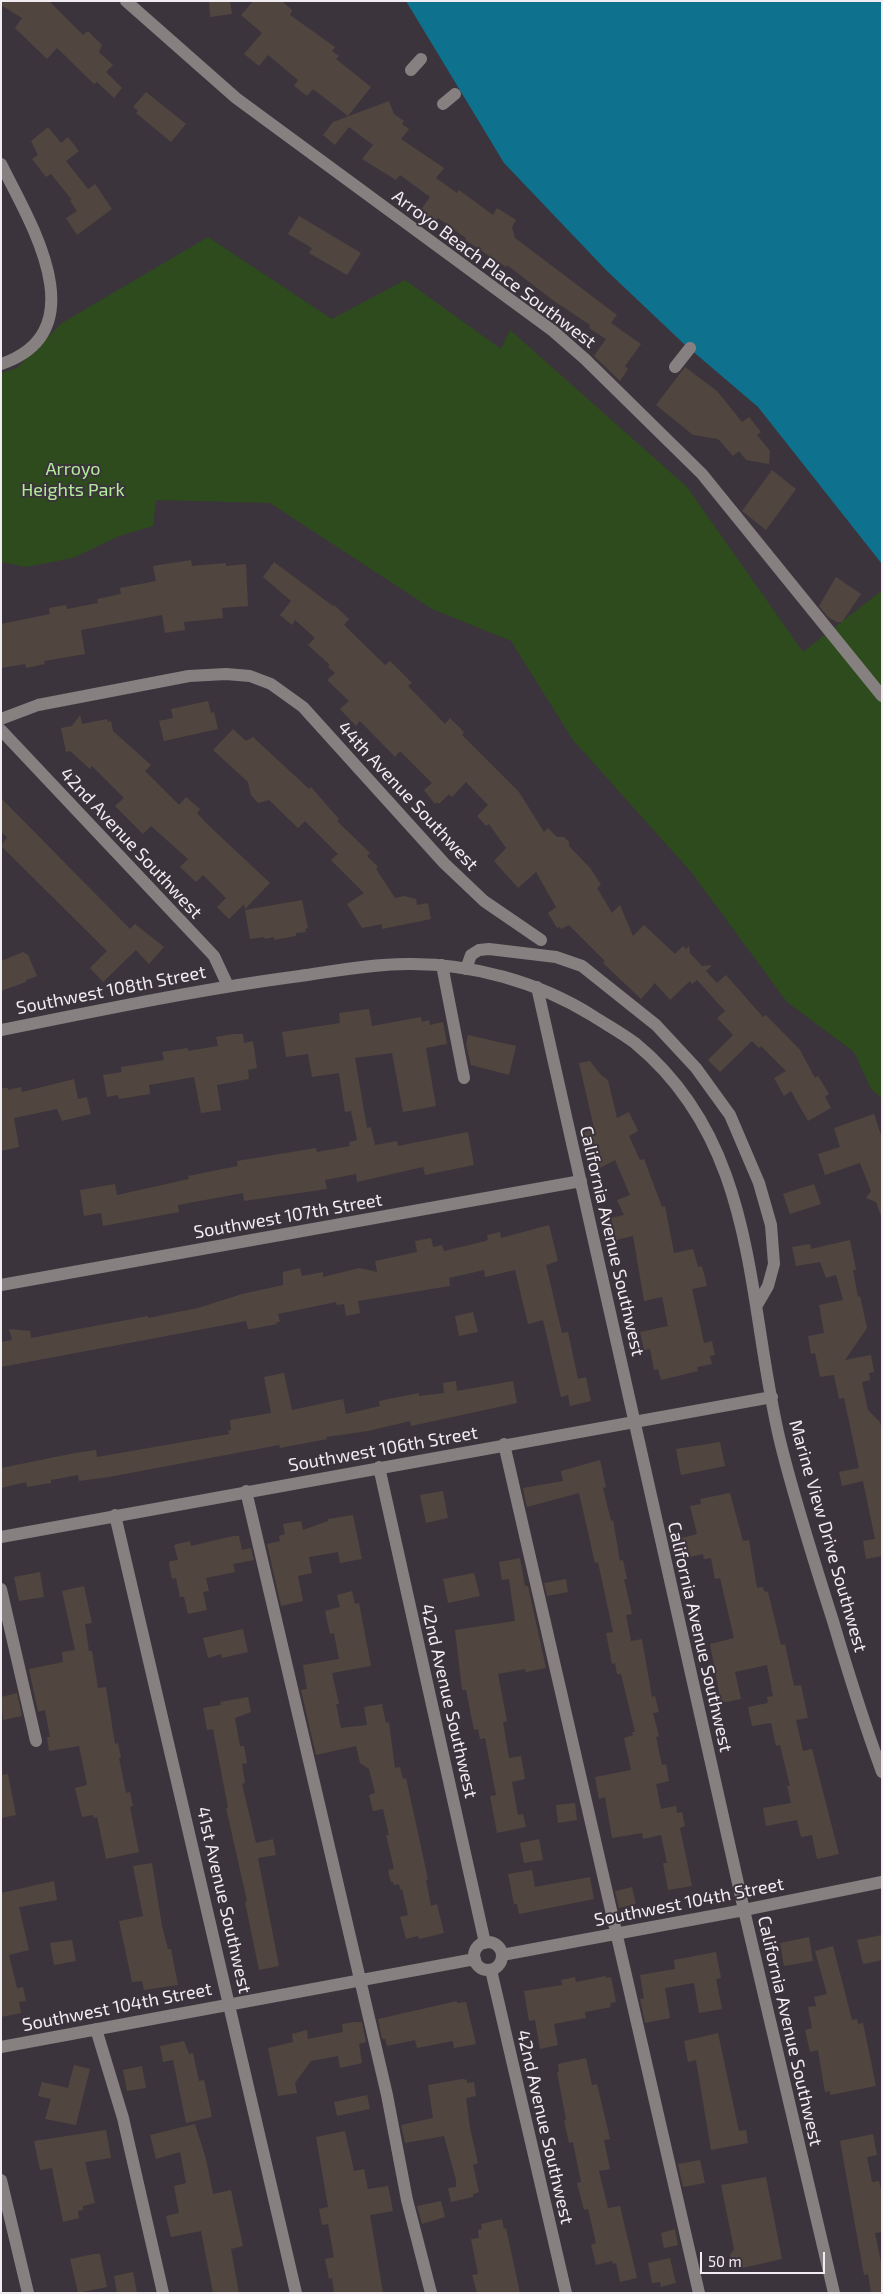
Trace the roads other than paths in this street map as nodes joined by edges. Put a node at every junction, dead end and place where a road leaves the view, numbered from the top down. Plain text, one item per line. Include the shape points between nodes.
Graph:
1 (126, 1) edge
2 (421, 59) dead end
3 (411, 70) dead end
4 (455, 94) dead end
5 (443, 104) dead end
6 (1, 164) edge
7 (690, 348) dead end
8 (1, 364) edge
9 (675, 367) dead end
10 (882, 696) edge
11 (1, 719) edge
12 (1, 730) edge
13 (541, 940) dead end
14 (442, 965) junction
15 (466, 969) junction
16 (228, 986) junction
17 (537, 987) junction
18 (1, 1030) edge
19 (464, 1078) dead end
20 (581, 1181) junction
21 (1, 1285) edge
22 (757, 1305) junction
23 (772, 1397) junction
24 (634, 1421) junction
25 (504, 1444) junction
26 (379, 1467) junction
27 (246, 1491) junction
28 (115, 1515) junction
29 (1, 1537) edge
30 (1, 1589) edge
31 (36, 1741) dead end
32 (882, 1772) edge
33 (882, 1882) edge
34 (744, 1910) junction
35 (618, 1934) junction
36 (485, 1943) junction
37 (502, 1955) junction
38 (474, 1959) junction
39 (490, 1970) junction
40 (360, 1980) junction
41 (230, 2003) junction
42 (96, 2029) junction
43 (1, 2047) edge
44 (1, 2180) edge
45 (28, 2293) edge
46 (163, 2293) edge
47 (296, 2293) edge
48 (431, 2293) edge
49 (566, 2293) edge
50 (699, 2293) edge
51 (834, 2293) edge

1 - 10 street, Arroyo Beach Place Southwest via 236,98 553,331 586,359 702,474
2 - 3 street
4 - 5 street
6 - 8 street via 45,256 52,299 51,312 35,343 15,360
7 - 9 street
11 - 13 street, 44th Avenue Southwest via 38,705 171,678 218,674 250,676 271,684 303,707 444,863 484,901
12 - 16 street, 42nd Avenue Southwest via 214,956
14 - 15 street, Marine View Drive Southwest
14 - 16 street, Marine View Drive Southwest via 405,964
14 - 19 street
15 - 17 street, Marine View Drive Southwest
15 - 22 street via 471,955 489,949 556,958 582,966 656,1025 696,1068 730,1115 759,1183 771,1225 774,1264 768,1286
16 - 18 street, Southwest 108th Street
17 - 20 street, California Avenue Southwest
17 - 22 street, Marine View Drive Southwest via 584,1011 634,1043 666,1074 694,1111 714,1144 731,1187 743,1226
20 - 21 street, Southwest 107th Street
20 - 24 street, California Avenue Southwest
22 - 23 street, Marine View Drive Southwest
23 - 24 street, Southwest 106th Street
23 - 32 street, Marine View Drive Southwest via 801,1515
24 - 25 street, Southwest 106th Street
24 - 34 street, California Avenue Southwest
25 - 26 street, Southwest 106th Street
25 - 35 street
26 - 27 street, Southwest 106th Street
26 - 36 street, 42nd Avenue Southwest
27 - 28 street, Southwest 106th Street
27 - 40 street
28 - 29 street, Southwest 106th Street
28 - 41 street, 41st Avenue Southwest
30 - 31 street
33 - 34 street, Southwest 104th Street
34 - 35 street, Southwest 104th Street
34 - 51 street, California Avenue Southwest
35 - 37 street, Southwest 104th Street
35 - 50 street
36 - 37 street via 495,1945
36 - 38 street via 476,1950
37 - 39 street via 500,1964
38 - 39 street via 479,1966
38 - 40 street, Southwest 104th Street
39 - 49 street, 42nd Avenue Southwest
40 - 41 street, Southwest 104th Street
40 - 48 street via 407,2200
41 - 42 street, Southwest 104th Street
41 - 47 street, 41st Avenue Southwest
42 - 43 street, Southwest 104th Street
42 - 46 street via 124,2118
44 - 45 street

